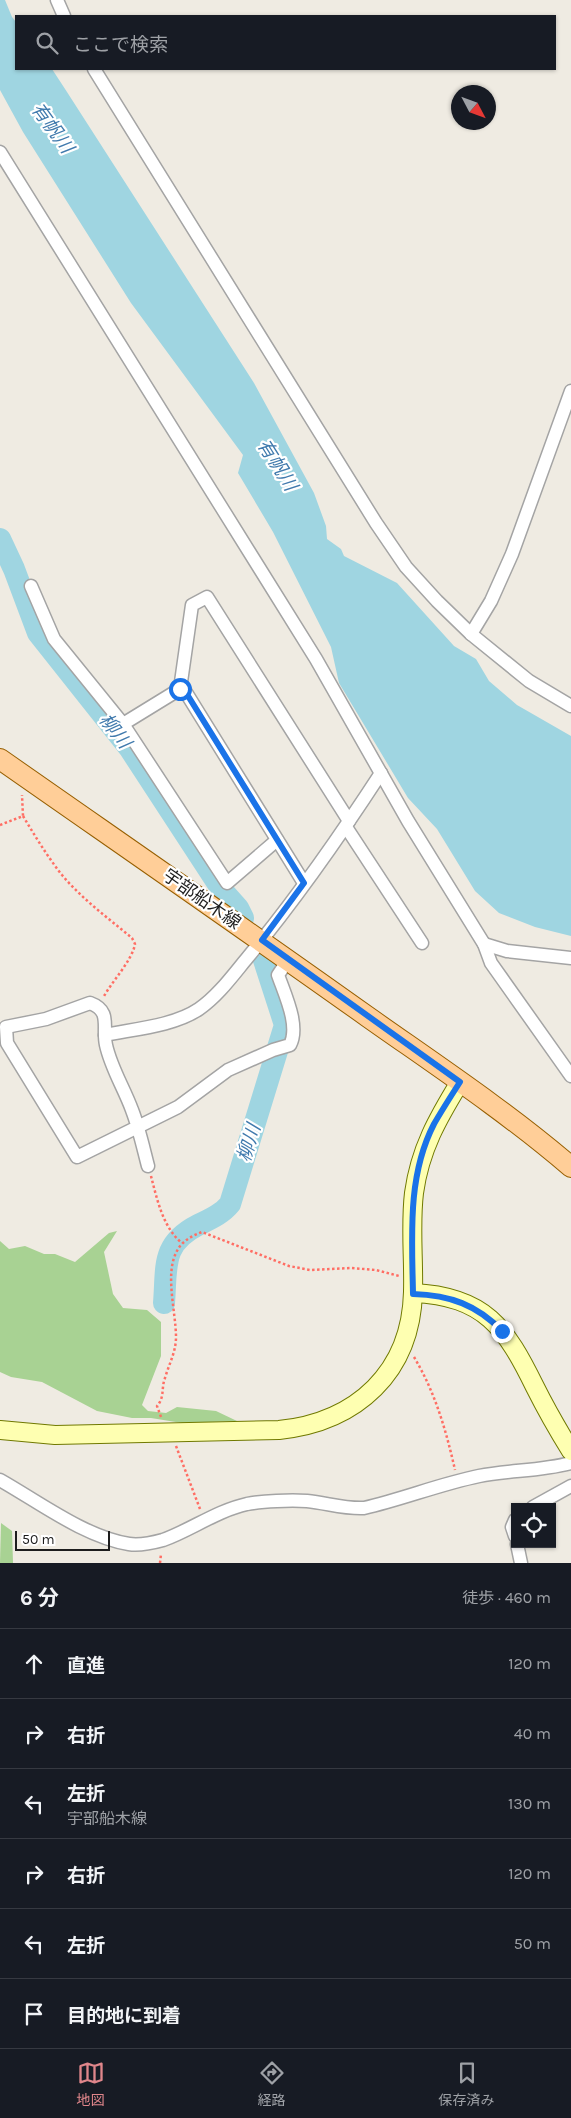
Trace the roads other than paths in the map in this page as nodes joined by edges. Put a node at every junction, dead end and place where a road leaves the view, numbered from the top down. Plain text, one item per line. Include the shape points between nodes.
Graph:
1 (57, 0) edge
2 (64, 15) edge
3 (95, 70) edge
4 (0, 152) edge
5 (571, 390) edge
6 (31, 586) dead end
7 (471, 634) junction
8 (180, 689) junction
9 (571, 706) edge
10 (123, 724) junction
11 (0, 759) edge
12 (381, 773) junction
13 (348, 824) junction
14 (277, 840) junction
15 (304, 883) junction
16 (262, 940) junction
17 (422, 943) dead end
18 (484, 944) junction
19 (571, 958) edge
20 (288, 960) junction
21 (104, 1034) junction
22 (571, 1076) edge
23 (460, 1082) junction
24 (138, 1128) junction
25 (148, 1166) road end
26 (571, 1167) edge
27 (409, 1286) junction
28 (0, 1430) edge
29 (571, 1451) edge
30 (571, 1463) edge
31 (0, 1480) edge
32 (571, 1486) edge
33 (540, 1503) edge
34 (518, 1548) edge
35 (521, 1563) edge

1 - 2 street
3 - 7 street via 376,523 406,567
4 - 12 street via 316,660
5 - 7 street via 512,554 491,602
6 - 10 street via 54,639
7 - 9 street via 529,681
8 - 10 street
8 - 13 street via 192,605 207,597
8 - 14 street via 185,691
10 - 14 street via 227,883
11 - 16 main road, 宇部船木線
12 - 13 street
12 - 18 street
13 - 15 street
13 - 17 street
14 - 15 street
15 - 16 street
16 - 20 main road, 宇部船木線
16 - 21 street via 199,1010 180,1020
18 - 19 street via 507,951
18 - 22 street via 491,963
20 - 23 main road, 宇部船木線
20 - 24 street via 278,975 292,1023 294,1037 290,1045 228,1070 178,1107
21 - 24 street
21 - 24 street via 102,1010 90,1003 46,1019 6,1027 7,1043 77,1157
23 - 26 main road, 宇部船木線
23 - 27 street via 434,1124 417,1177
24 - 25 street
27 - 28 street via 407,1332 394,1363 376,1388 353,1407 326,1420 294,1428 170,1433 55,1435
27 - 29 street via 459,1300 492,1321 511,1342
30 - 31 street via 457,1481 364,1508 348,1509 306,1501 247,1504 145,1545 101,1536 47,1510
32 - 33 street
34 - 35 street

